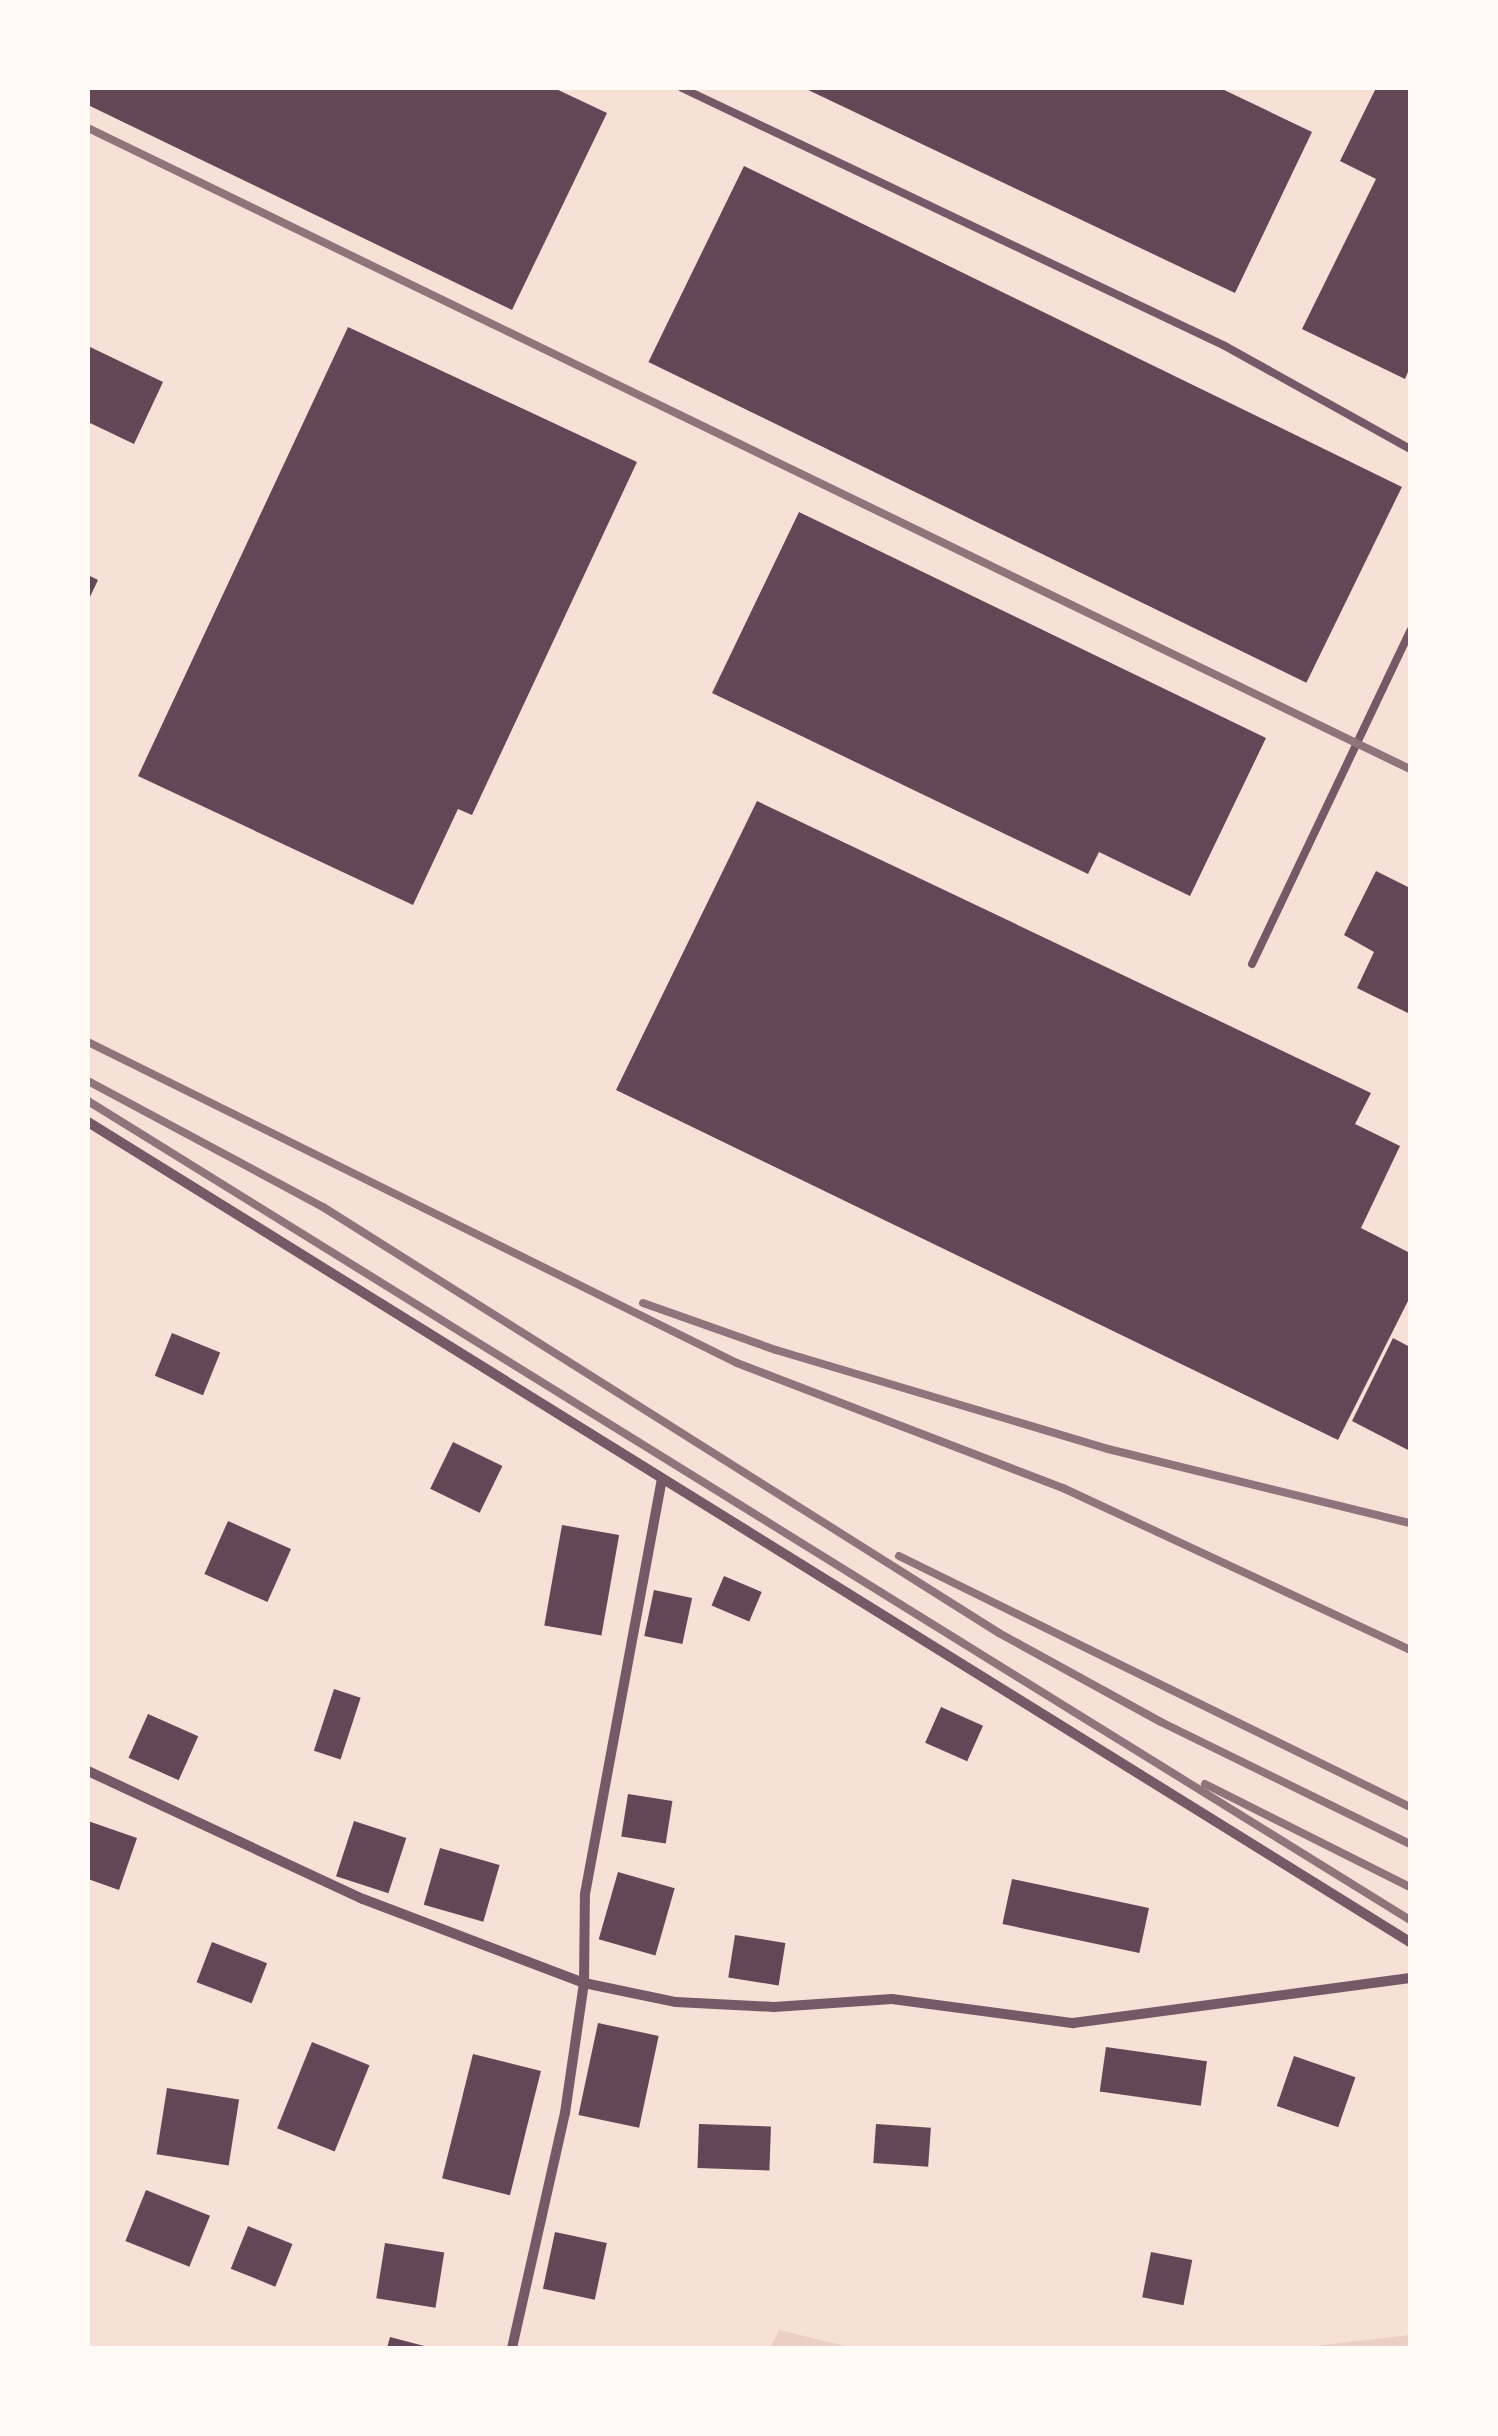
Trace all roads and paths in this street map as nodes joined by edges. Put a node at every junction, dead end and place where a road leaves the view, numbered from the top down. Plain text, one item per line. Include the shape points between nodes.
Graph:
1 (682, 88) edge
2 (1410, 449) edge
3 (1410, 631) edge
4 (1252, 964) dead end
5 (88, 1122) edge
6 (662, 1479) junction
7 (88, 1771) edge
8 (1410, 1942) edge
9 (1410, 1978) edge
10 (584, 1983) junction
11 (512, 2348) edge

1 - 2 lane via 1226,346
3 - 4 lane
5 - 6 street
6 - 8 street
6 - 10 street via 586,1894
7 - 10 street via 363,1899
9 - 10 street via 1073,2023 892,1999 774,2008 676,2002
10 - 11 street via 565,2114

